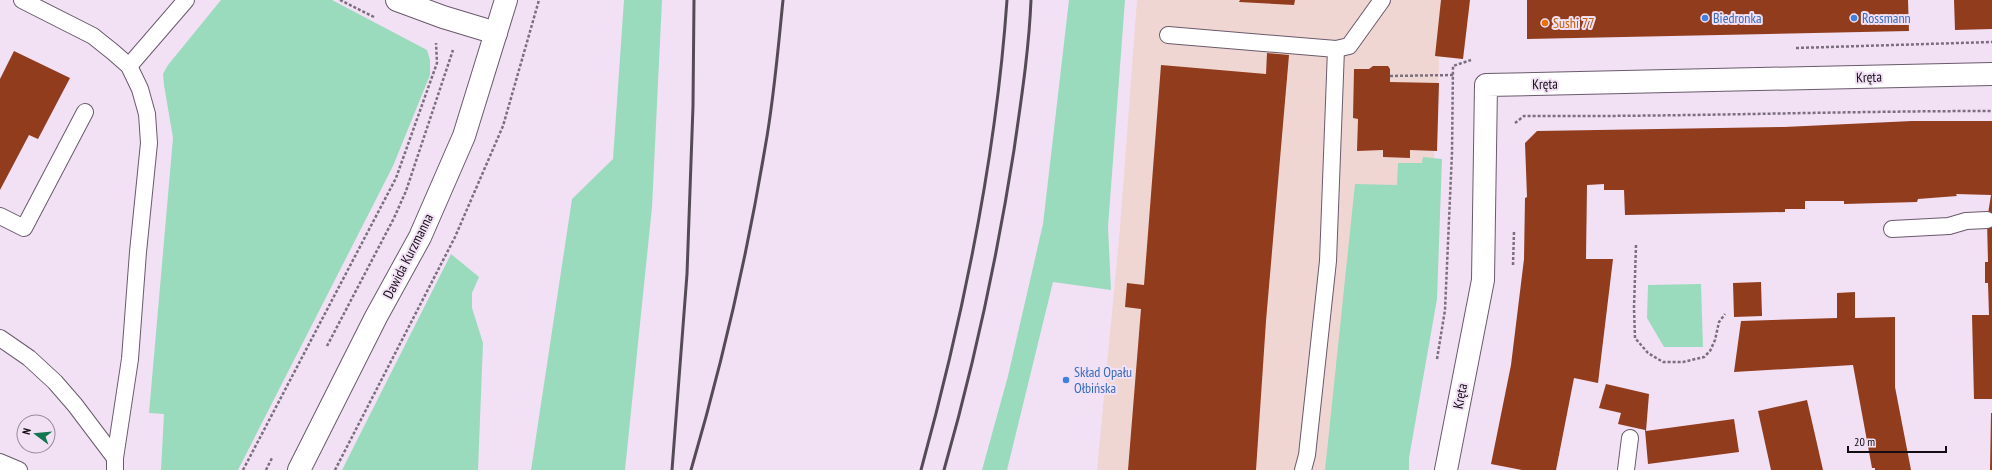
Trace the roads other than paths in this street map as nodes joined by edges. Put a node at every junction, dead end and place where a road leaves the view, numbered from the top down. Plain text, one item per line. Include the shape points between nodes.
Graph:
1 (22, 0) edge
2 (186, 0) edge
3 (397, 0) edge
4 (506, 0) edge
5 (1382, 0) edge
6 (496, 33) junction
7 (1168, 35) dead end
8 (1336, 49) junction
9 (129, 66) junction
10 (1992, 74) edge
11 (85, 112) dead end
12 (0, 216) edge
13 (1987, 220) dead end
14 (1892, 229) dead end
15 (0, 338) edge
16 (1630, 438) dead end
17 (0, 462) edge
18 (115, 464) edge
19 (19, 470) edge
20 (299, 470) edge
21 (1303, 470) edge
22 (1446, 470) edge
23 (1626, 470) edge

1 - 9 lane via 93,36
2 - 9 lane
3 - 6 street
4 - 6 street, Dawida Kurzmanna
5 - 8 lane via 1349,46
6 - 20 street, Dawida Kurzmanna via 464,136 420,237 376,317
7 - 8 lane
8 - 21 lane via 1328,261 1307,455
9 - 18 lane via 140,88 147,114 149,143 130,358
10 - 22 street, Kręta via 1486,85 1483,280
11 - 12 lane via 24,228
13 - 14 lane via 1966,221 1949,226
15 - 18 lane via 29,358 55,382 75,404
16 - 23 lane
17 - 19 lane

